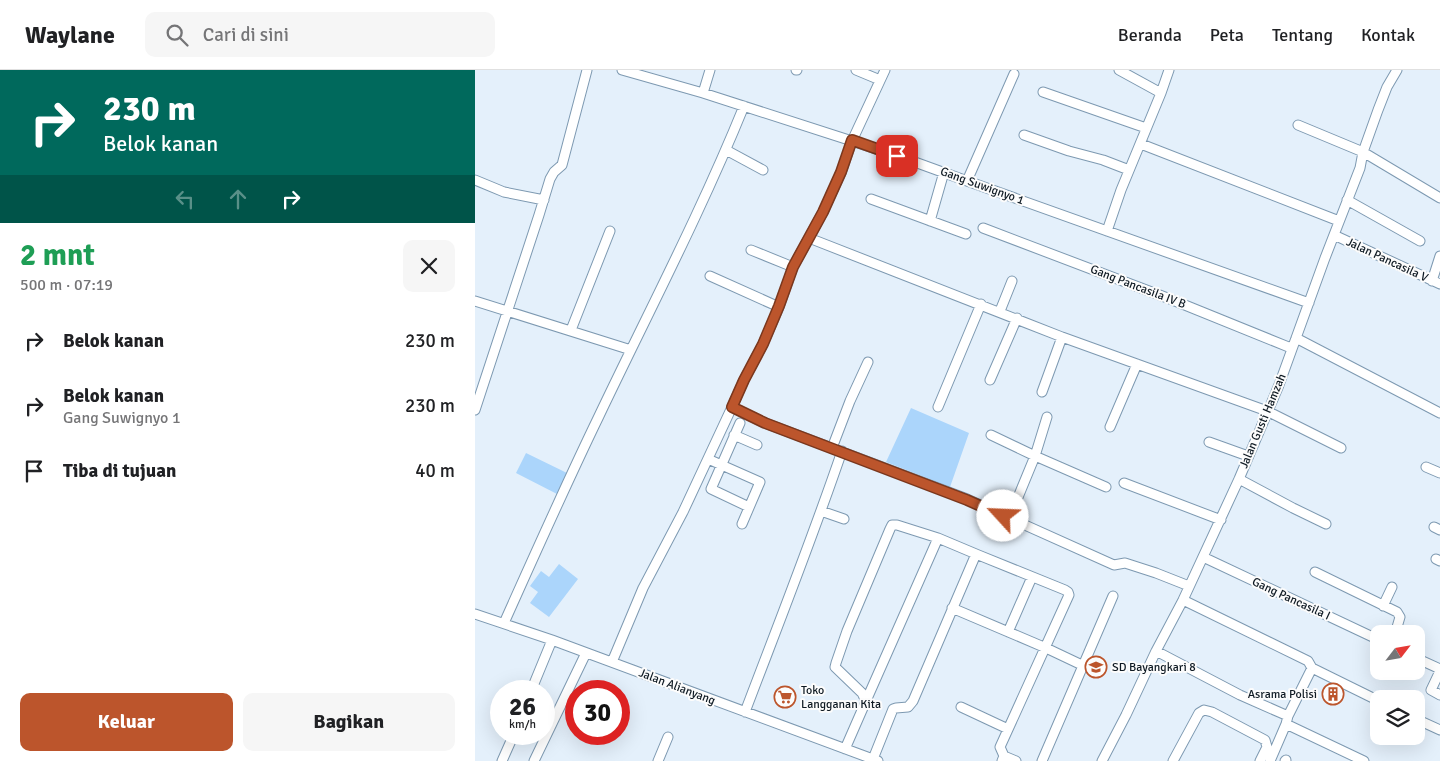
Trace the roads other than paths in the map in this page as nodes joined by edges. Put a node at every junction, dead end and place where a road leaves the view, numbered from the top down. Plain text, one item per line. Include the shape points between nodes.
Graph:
1 (587, 70) edge
2 (622, 70) edge
3 (710, 70) edge
4 (856, 70) edge
5 (885, 70) edge
6 (1119, 70) edge
7 (1169, 70) edge
8 (1397, 70) edge
9 (1014, 74) dead end
10 (880, 80) junction
11 (1043, 92) dead end
12 (703, 93) junction
13 (1161, 93) junction
14 (744, 106) junction
15 (1299, 125) dead end
16 (1146, 128) junction
17 (1024, 135) dead end
18 (852, 140) junction
19 (1141, 144) junction
20 (726, 150) junction
21 (1363, 152) junction
22 (763, 170) dead end
23 (1129, 170) junction
24 (944, 172) junction
25 (475, 180) edge
26 (967, 182) junction
27 (1440, 198) edge
28 (543, 200) junction
29 (871, 200) dead end
30 (1347, 200) junction
31 (930, 221) junction
32 (1339, 221) junction
33 (983, 228) dead end
34 (610, 231) dead end
35 (1107, 231) junction
36 (966, 234) dead end
37 (1334, 235) junction
38 (809, 238) junction
39 (1420, 240) dead end
40 (751, 250) dead end
41 (1440, 256) edge
42 (793, 267) junction
43 (710, 276) dead end
44 (1012, 281) dead end
45 (1436, 283) edge
46 (475, 301) edge
47 (1309, 303) junction
48 (981, 304) junction
49 (779, 306) junction
50 (507, 310) junction
51 (1000, 312) junction
52 (1017, 318) junction
53 (571, 330) junction
54 (1063, 336) junction
55 (1296, 338) junction
56 (1291, 348) junction
57 (631, 350) junction
58 (868, 362) dead end
59 (1137, 364) junction
60 (990, 380) dead end
61 (1042, 392) dead end
62 (732, 407) junction
63 (938, 407) dead end
64 (475, 410) edge
65 (1267, 412) junction
66 (1440, 413) edge
67 (1047, 416) dead end
68 (740, 423) dead end
69 (1111, 427) dead end
70 (991, 434) dead end
71 (734, 435) junction
72 (1209, 442) dead end
73 (757, 445) dead end
74 (832, 448) junction
75 (1341, 448) dead end
76 (842, 451) junction
77 (1035, 456) junction
78 (1248, 456) junction
79 (708, 459) junction
80 (721, 465) junction
81 (1426, 467) dead end
82 (1440, 473) edge
83 (1239, 479) junction
84 (1124, 483) dead end
85 (1106, 487) dead end
86 (749, 507) junction
87 (821, 511) junction
88 (844, 519) dead end
89 (1009, 519) junction
90 (1221, 520) junction
91 (741, 524) dead end
92 (1326, 524) dead end
93 (938, 538) junction
94 (976, 554) junction
95 (1203, 558) junction
96 (1315, 572) dead end
97 (1033, 577) junction
98 (1189, 586) junction
99 (1392, 587) dead end
100 (1113, 596) dead end
101 (1183, 600) junction
102 (1383, 606) junction
103 (952, 608) junction
104 (475, 614) edge
105 (504, 623) junction
106 (1398, 625) edge
107 (1008, 632) junction
108 (1370, 636) edge
109 (552, 640) junction
110 (1046, 648) junction
111 (1156, 651) junction
112 (586, 653) junction
113 (612, 662) junction
114 (1425, 662) edge
115 (1083, 666) junction
116 (1312, 668) junction
117 (1440, 670) edge
118 (536, 680) edge
119 (1440, 695) edge
120 (1370, 697) edge
121 (866, 701) junction
122 (961, 707) dead end
123 (745, 712) junction
124 (1287, 720) junction
125 (1425, 723) edge
126 (1008, 729) junction
127 (1440, 730) edge
128 (668, 737) dead end
129 (509, 745) edge
130 (845, 749) junction
131 (1003, 759) edge
132 (875, 760) edge
133 (502, 761) edge
134 (534, 761) edge
135 (658, 761) edge
136 (1015, 761) edge
137 (1042, 761) edge
138 (1102, 761) edge
139 (1173, 761) edge
140 (1260, 761) edge
141 (1270, 761) edge
142 (1364, 761) edge

1 - 28 street via 562,165 551,175
2 - 12 street, Gang Suwignyo 1
3 - 12 street
4 - 10 street
5 - 10 street
6 - 13 street
7 - 13 street
8 - 21 street, Jalan Gusti Hamzah via 1387,87
9 - 26 street
10 - 18 street
11 - 16 street
12 - 14 street, Gang Suwignyo 1
13 - 16 street
14 - 18 street, Gang Suwignyo 1
14 - 20 street
15 - 21 street
16 - 19 street
17 - 23 street
18 - 24 street, Gang Suwignyo 1
18 - 38 street via 841,172
19 - 23 street
19 - 32 street
20 - 22 street
20 - 57 street
21 - 27 street
21 - 30 street, Jalan Gusti Hamzah
23 - 35 street
24 - 26 street, Gang Suwignyo 1
24 - 31 street
25 - 28 street via 504,192
26 - 35 street, Gang Suwignyo 1
28 - 50 street
29 - 31 street
30 - 32 street, Jalan Gusti Hamzah
30 - 39 street
31 - 36 street
32 - 37 street, Jalan Gusti Hamzah
33 - 56 street, Gang Pancasila IV B
34 - 53 street
35 - 47 street, Gang Suwignyo 1
37 - 45 street, Jalan Pancasila V
37 - 47 street, Jalan Gusti Hamzah
38 - 42 street
38 - 48 street
40 - 42 street
41 - 45 street
42 - 49 street
43 - 49 street
44 - 51 street
46 - 50 street
47 - 55 street, Jalan Gusti Hamzah
48 - 51 street
48 - 63 street
49 - 62 street
50 - 53 street
50 - 64 street
51 - 52 street
52 - 54 street
52 - 60 street
53 - 57 street
54 - 59 street
54 - 61 street
55 - 56 street, Jalan Gusti Hamzah
55 - 66 street
56 - 65 street, Jalan Gusti Hamzah
57 - 105 street
58 - 74 street
59 - 65 street
59 - 69 street
62 - 74 street
62 - 79 street
65 - 75 street
65 - 78 street, Jalan Gusti Hamzah
67 - 77 street
68 - 71 street
70 - 77 street
71 - 73 street
71 - 80 street
72 - 78 street
74 - 76 street
76 - 87 street
76 - 89 street
77 - 85 street
77 - 89 street
78 - 83 street, Jalan Gusti Hamzah
79 - 80 street
79 - 113 street via 643,588
80 - 86 street via 711,489
80 - 86 street via 746,472 760,482
81 - 82 street
83 - 90 street, Jalan Gusti Hamzah
83 - 92 street
84 - 90 street
86 - 91 street
87 - 88 street
87 - 123 street
89 - 98 street via 1114,565 1125,563
90 - 95 street, Jalan Gusti Hamzah
93 - 94 street
93 - 121 street
93 - 121 street via 897,525 890,529 837,655 835,667
94 - 97 street
94 - 103 street
95 - 98 street, Jalan Gusti Hamzah
95 - 108 street, Gang Pancasila I
96 - 102 street
97 - 107 street
97 - 110 street via 1065,590 1069,596
98 - 101 street, Jalan Gusti Hamzah
99 - 102 street
100 - 115 street
101 - 111 street, Jalan Gusti Hamzah
101 - 116 street via 1309,661
102 - 106 street via 1397,612
103 - 107 street
103 - 132 street via 913,701 908,707 893,709
104 - 105 street, Jalan Alianyang
105 - 109 street, Jalan Alianyang
107 - 110 street
109 - 112 street, Jalan Alianyang
109 - 118 street
110 - 115 street
110 - 126 street
111 - 124 street
111 - 138 street, Jalan Gusti Hamzah
112 - 113 street, Jalan Alianyang
112 - 134 street
113 - 123 street, Jalan Alianyang
114 - 117 street
115 - 137 street
116 - 120 street
116 - 124 street
117 - 119 street via 1431,690
121 - 130 street
122 - 126 street
123 - 130 street, Jalan Alianyang
124 - 141 street
124 - 142 street
125 - 127 street
126 - 131 street via 1000,747
128 - 135 street
129 - 133 street
130 - 132 street, Jalan Alianyang
131 - 136 street
139 - 140 street via 1199,713 1204,710 1265,740 1267,747

